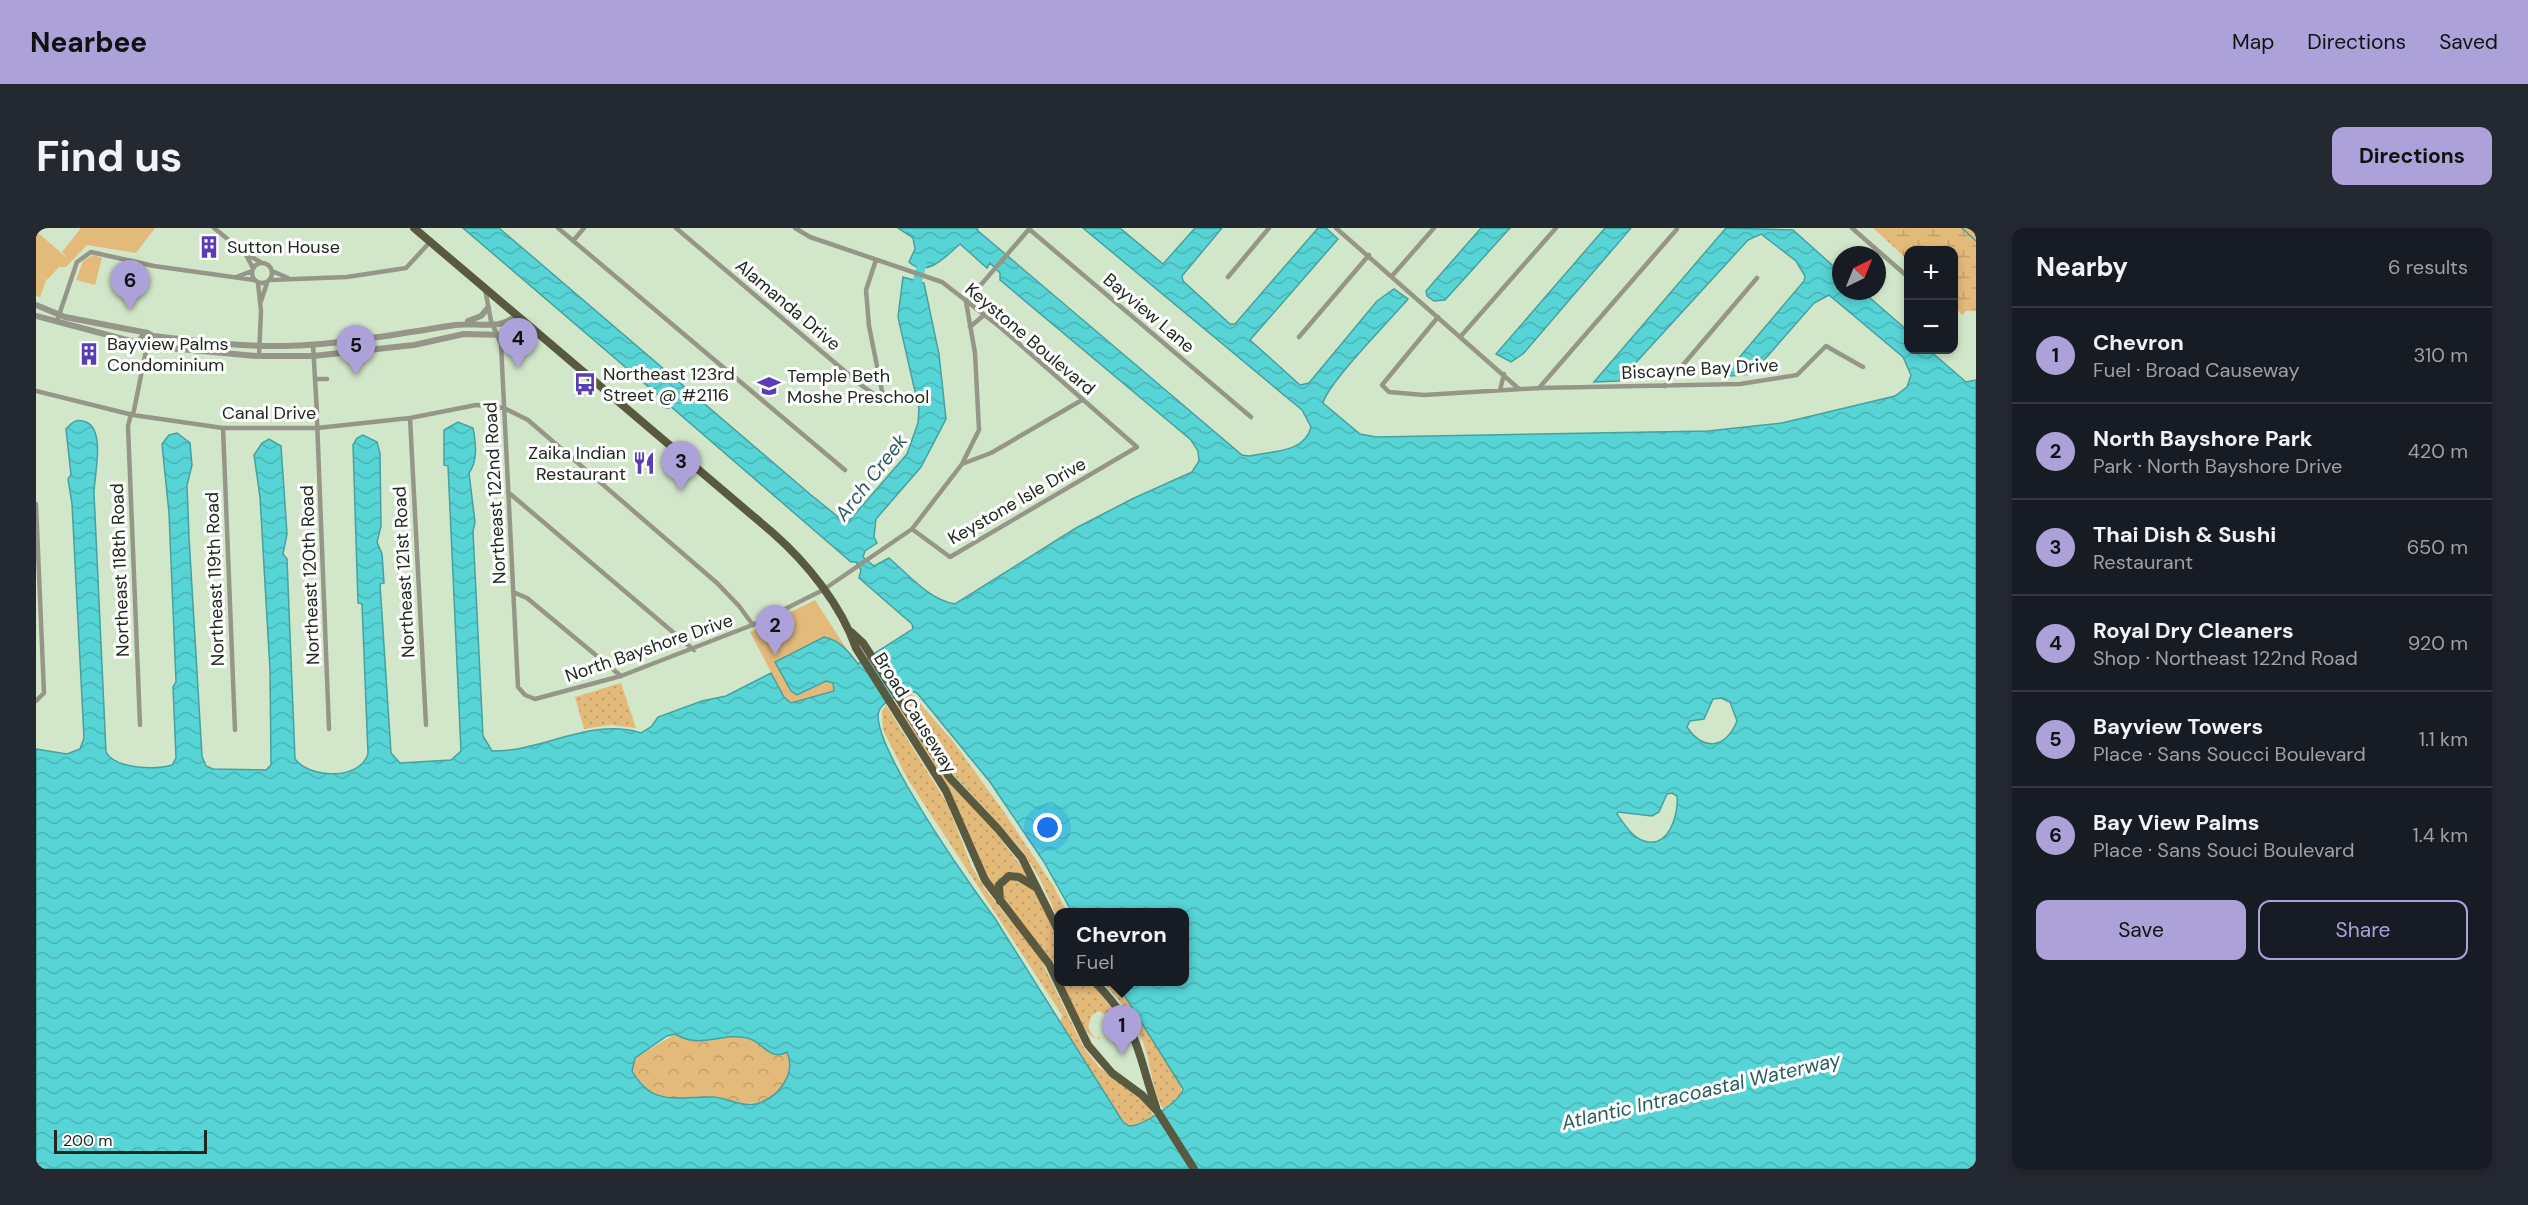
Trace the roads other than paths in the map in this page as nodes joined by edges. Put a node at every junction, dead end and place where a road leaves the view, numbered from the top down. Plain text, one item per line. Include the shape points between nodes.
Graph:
1 (214, 228) edge
2 (414, 228) edge
3 (558, 228) edge
4 (584, 228) edge
5 (676, 228) edge
6 (795, 228) edge
7 (1269, 228) edge
8 (1336, 228) edge
9 (1434, 228) edge
10 (1556, 228) edge
11 (1852, 228) edge
12 (1030, 229) edge
13 (1677, 229) edge
14 (573, 241) junction
15 (430, 242) junction
16 (244, 253) junction
17 (1369, 255) junction
18 (876, 260) junction
19 (264, 263) junction
20 (252, 270) junction
21 (272, 271) junction
22 (1904, 274) edge
23 (1392, 276) junction
24 (1228, 277) dead end
25 (236, 278) junction
26 (288, 278) junction
27 (1757, 278) dead end
28 (256, 281) junction
29 (268, 281) junction
30 (485, 289) junction
31 (261, 301) junction
32 (966, 302) junction
33 (36, 305) edge
34 (488, 308) junction
35 (59, 315) junction
36 (516, 315) junction
37 (984, 315) junction
38 (36, 316) edge
39 (1438, 317) junction
40 (524, 322) junction
41 (57, 323) junction
42 (492, 324) junction
43 (456, 325) junction
44 (970, 327) junction
45 (144, 334) junction
46 (497, 335) junction
47 (153, 336) junction
48 (1461, 336) junction
49 (1299, 337) dead end
50 (146, 345) junction
51 (260, 345) junction
52 (313, 345) junction
53 (259, 356) junction
54 (314, 356) junction
55 (1863, 367) dead end
56 (1504, 374) junction
57 (315, 379) junction
58 (327, 379) dead end
59 (1665, 386) junction
60 (1539, 388) junction
61 (1519, 389) junction
62 (1500, 390) junction
63 (36, 391) edge
64 (1082, 400) junction
65 (504, 408) junction
66 (317, 413) dead end
67 (132, 415) junction
68 (1251, 417) dead end
69 (410, 418) junction
70 (317, 420) dead end
71 (223, 428) junction
72 (317, 428) junction
73 (1137, 447) joint
74 (963, 464) junction
75 (845, 470) dead end
76 (508, 492) junction
77 (36, 504) edge
78 (912, 529) junction
79 (37, 543) edge
80 (39, 582) edge
81 (823, 590) junction
82 (513, 592) junction
83 (39, 620) edge
84 (753, 625) junction
85 (694, 650) junction
86 (621, 676) junction
87 (525, 695) joint
88 (36, 701) edge
89 (898, 705) junction
90 (426, 725) dead end
91 (140, 726) dead end
92 (329, 729) dead end
93 (234, 730) dead end
94 (1041, 891) junction
95 (1000, 902) junction
96 (1054, 921) edge
97 (1054, 976) edge
98 (1058, 986) edge
99 (1099, 986) edge
100 (1158, 1112) junction
101 (1194, 1169) edge

1 - 16 street
2 - 15 main road, Broad Causeway
3 - 14 street
4 - 14 street
5 - 18 street, Alamanda Drive via 884,401 869,326 867,290
6 - 18 street, Keystone Boulevard
7 - 24 street
8 - 17 street
9 - 23 street
10 - 48 street
11 - 22 street
12 - 32 street
12 - 68 street, Bayview Lane
13 - 60 street
14 - 75 street
15 - 26 street via 406,268 346,277
15 - 30 main road, Broad Causeway
16 - 19 street
16 - 20 street
17 - 23 street
17 - 49 street
18 - 32 street, Keystone Boulevard via 942,282
19 - 20 street
19 - 21 street
20 - 25 street
20 - 28 street
21 - 26 street
21 - 29 street
23 - 39 street
25 - 28 street
25 - 35 street via 168,269 91,252 79,259
26 - 29 street
27 - 59 street
28 - 29 street
28 - 31 street
29 - 31 street
30 - 34 street, Northeast 122nd Road
30 - 36 main road, Broad Causeway
31 - 51 street
32 - 37 street, Keystone Boulevard
32 - 44 street, North Bayshore Drive
33 - 35 street
34 - 42 street, Northeast 122nd Road
34 - 43 street via 478,317
35 - 41 street
35 - 45 street
36 - 40 main road, Broad Causeway
36 - 42 street via 508,322
37 - 44 street
37 - 64 street, Keystone Boulevard
38 - 41 street
39 - 48 street
39 - 62 street, Biscayne Bay Drive via 1382,386 1389,392 1424,395
40 - 46 street via 510,333
40 - 81 main road, Broad Causeway via 783,542
41 - 50 street
42 - 43 street
42 - 46 street, Northeast 122nd Road
43 - 52 street via 380,339
44 - 74 street, North Bayshore Drive via 979,430
45 - 47 street
45 - 50 street via 140,338
46 - 54 street via 464,334 403,347
46 - 65 street, Northeast 122nd Road via 501,344
47 - 50 street
47 - 51 street
48 - 56 street
50 - 53 street
50 - 67 street, Northeast 118th Road
51 - 52 street
51 - 53 street
52 - 54 street
53 - 54 street
54 - 57 street
55 - 59 street, Biscayne Bay Drive via 1826,346 1797,375 1740,384
56 - 61 street
56 - 62 street
57 - 58 street
57 - 66 street
59 - 60 street, Biscayne Bay Drive
60 - 61 street, Biscayne Bay Drive
61 - 62 street, Biscayne Bay Drive
63 - 67 street, Canal Drive
64 - 73 street, Keystone Boulevard
64 - 74 street via 991,453
65 - 69 street, Canal Drive via 476,405
65 - 76 street, Northeast 122nd Road
65 - 84 street via 528,420 709,576 740,606
67 - 71 street, Canal Drive
67 - 91 street, Northeast 118th Road via 128,426
69 - 72 street, Canal Drive
69 - 90 street, Northeast 121st Road
70 - 72 street, Northeast 120th Road
71 - 72 street, Canal Drive
71 - 93 street, Northeast 119th Road
72 - 92 street, Northeast 120th Road
73 - 78 street, Keystone Isle Drive via 950,557
74 - 78 street, North Bayshore Drive
76 - 82 street, Northeast 122nd Road
76 - 85 street
77 - 79 street
78 - 81 street, North Bayshore Drive
79 - 80 street
80 - 83 street
81 - 84 street, North Bayshore Drive
81 - 89 main road, Broad Causeway
82 - 86 street via 527,598
82 - 87 street, Northeast 122nd Road via 518,687
83 - 88 street via 44,693
84 - 85 street, North Bayshore Drive
85 - 86 street, North Bayshore Drive
86 - 87 street, North Bayshore Drive via 540,699
89 - 94 main road, Broad Causeway via 950,778 1010,842
89 - 95 main road, Broad Causeway via 946,791 975,861
94 - 95 main road via 1019,877 1009,876 999,885
94 - 96 main road, Broad Causeway
95 - 97 main road, Broad Causeway via 1044,955
98 - 100 main road, Broad Causeway via 1092,1052
99 - 100 main road, Broad Causeway via 1132,1029
100 - 101 main road, Broad Causeway

